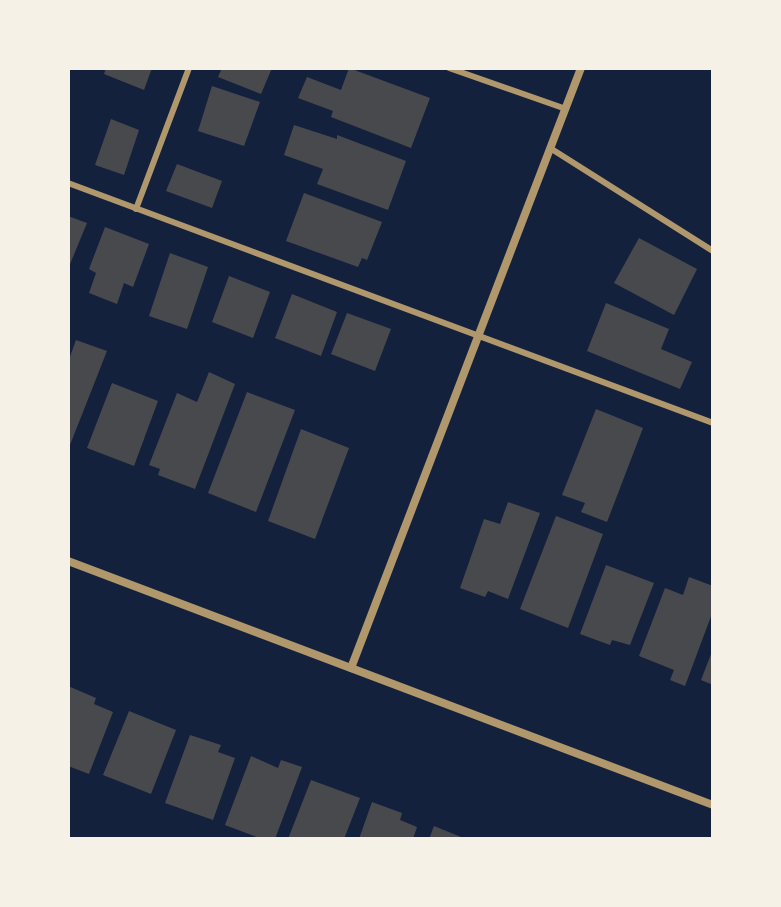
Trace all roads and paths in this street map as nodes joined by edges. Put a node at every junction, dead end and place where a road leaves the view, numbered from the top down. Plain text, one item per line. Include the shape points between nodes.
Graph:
1 (189, 68) edge
2 (449, 68) edge
3 (581, 68) edge
4 (566, 109) junction
5 (550, 148) junction
6 (68, 183) edge
7 (136, 209) junction
8 (713, 251) edge
9 (479, 336) junction
10 (713, 423) edge
11 (68, 561) edge
12 (351, 668) junction
13 (713, 805) edge

1 - 7 lane
2 - 4 lane
3 - 4 street
4 - 5 street
5 - 8 lane
5 - 9 street
6 - 7 lane
7 - 9 lane
9 - 10 lane
9 - 12 street
11 - 12 street
12 - 13 street

